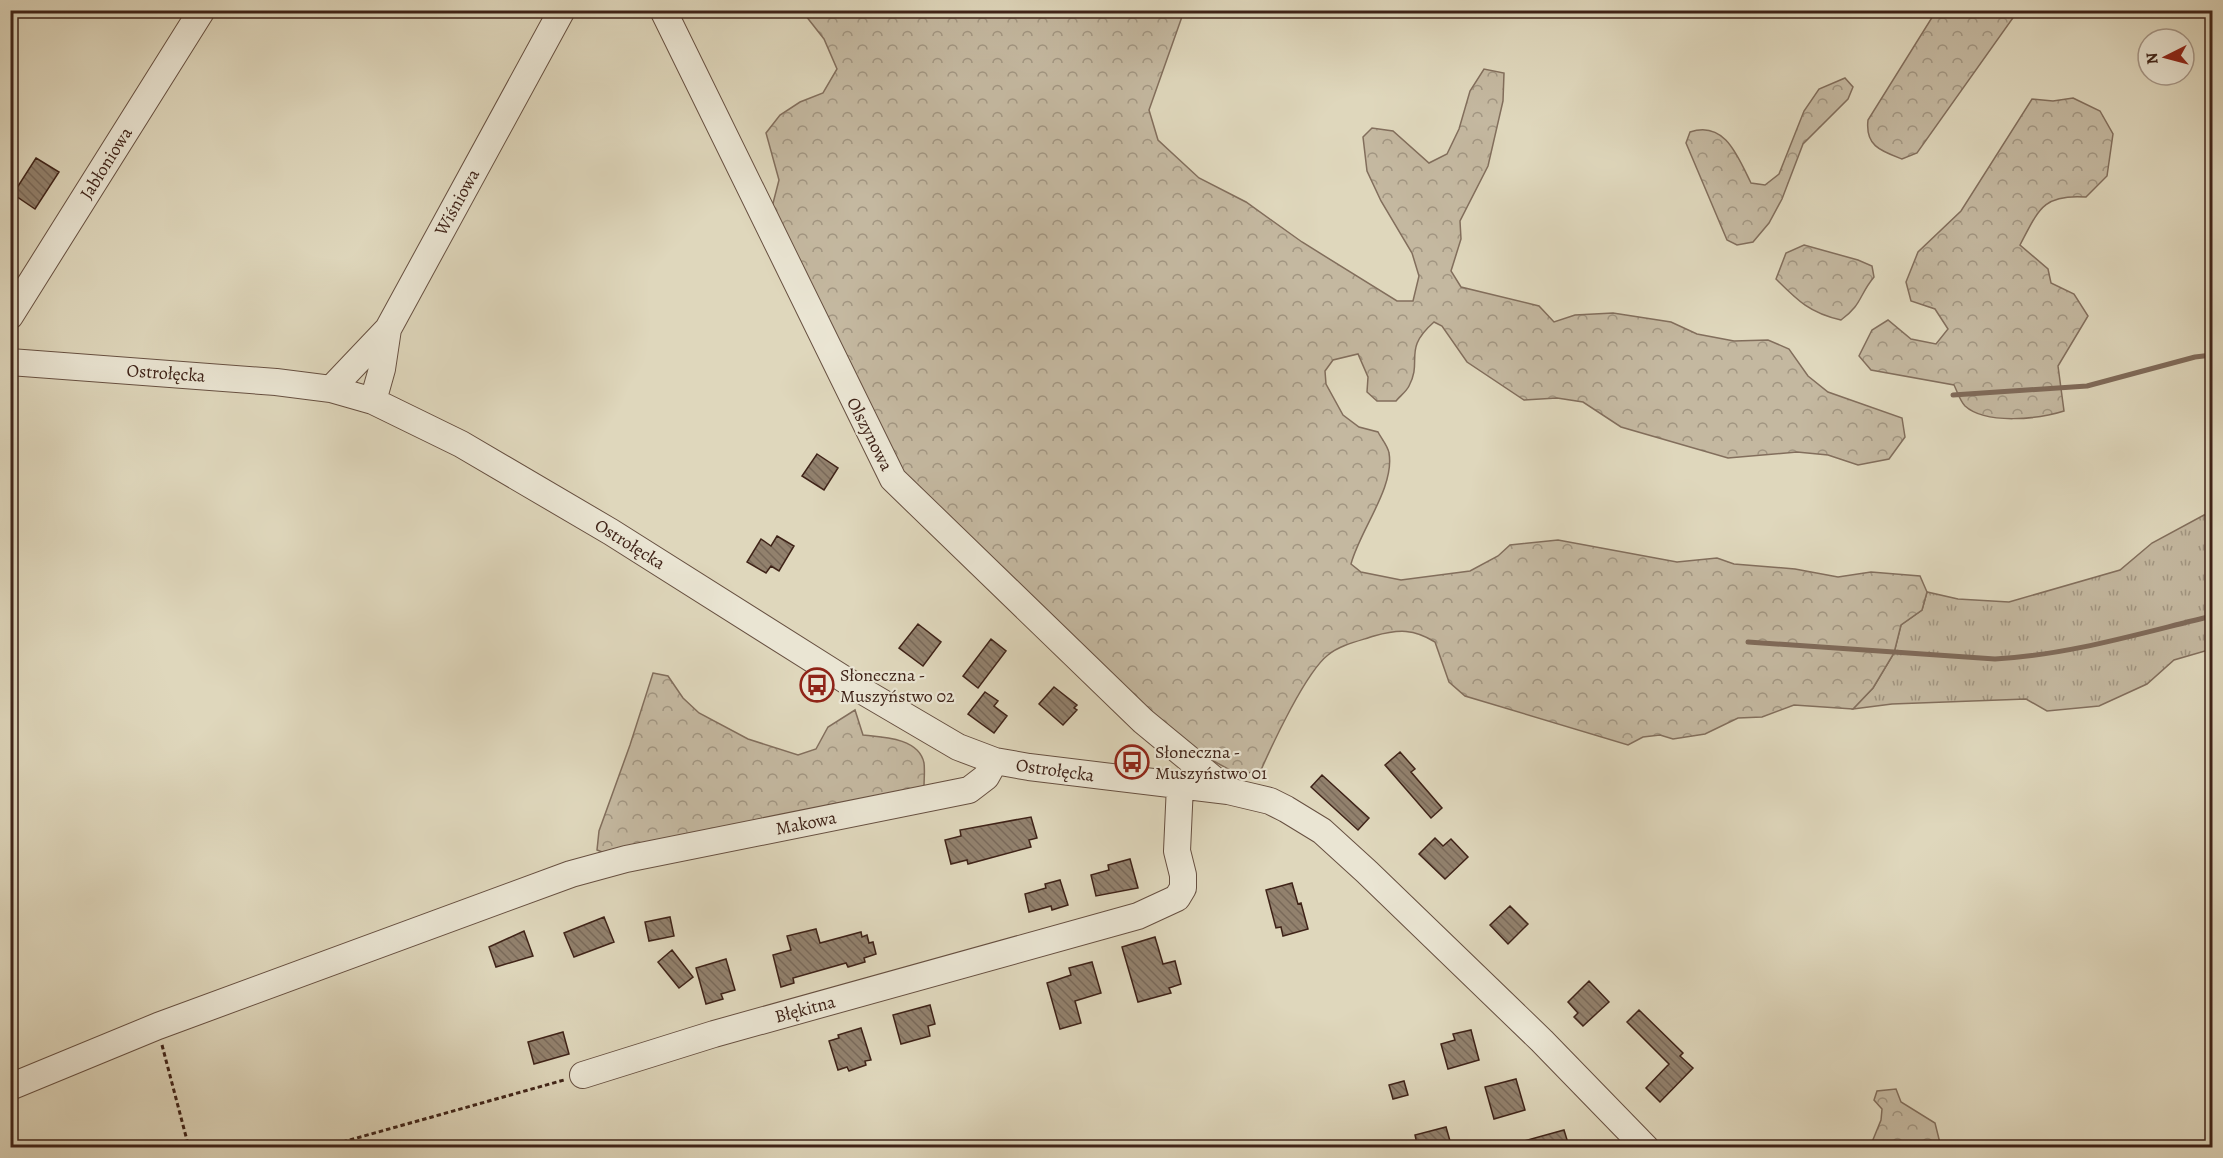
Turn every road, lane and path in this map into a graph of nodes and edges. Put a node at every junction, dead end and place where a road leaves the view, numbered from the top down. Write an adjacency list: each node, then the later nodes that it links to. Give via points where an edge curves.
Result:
1 (202, 10): 4 (street, Jabłoniowa)
2 (562, 10): 5 (street, Wiśniowa)
3 (663, 10): 11 (street, Olszynowa, via 893,479 1143,721)
4 (10, 316)
5 (388, 329): 7 (street); 8 (street, Wiśniowa)
6 (10, 363): 7 (street, Ostrołęcka, via 189,374)
7 (331, 389): 8 (street, Ostrołęcka)
8 (373, 401): 9 (street, Ostrołęcka, via 461,444 611,532 926,730)
9 (995, 761): 10 (street, Ostrołęcka); 12 (street, Makowa, via 986,777 969,790 604,865 543,883)
10 (1180, 785): 11 (street, Ostrołęcka); 13 (street, Błękitna, via 1177,851 1184,888 1177,898 1138,916 714,1034)
11 (1228, 791): 17 (street, Ostrołęcka, via 1270,801 1322,831 1542,1041)
12 (158, 1026): 14 (street, Makowa); 15 (path)
13 (583, 1075): 16 (path)
14 (10, 1087)
15 (189, 1148)
16 (321, 1148)
17 (1646, 1148)

